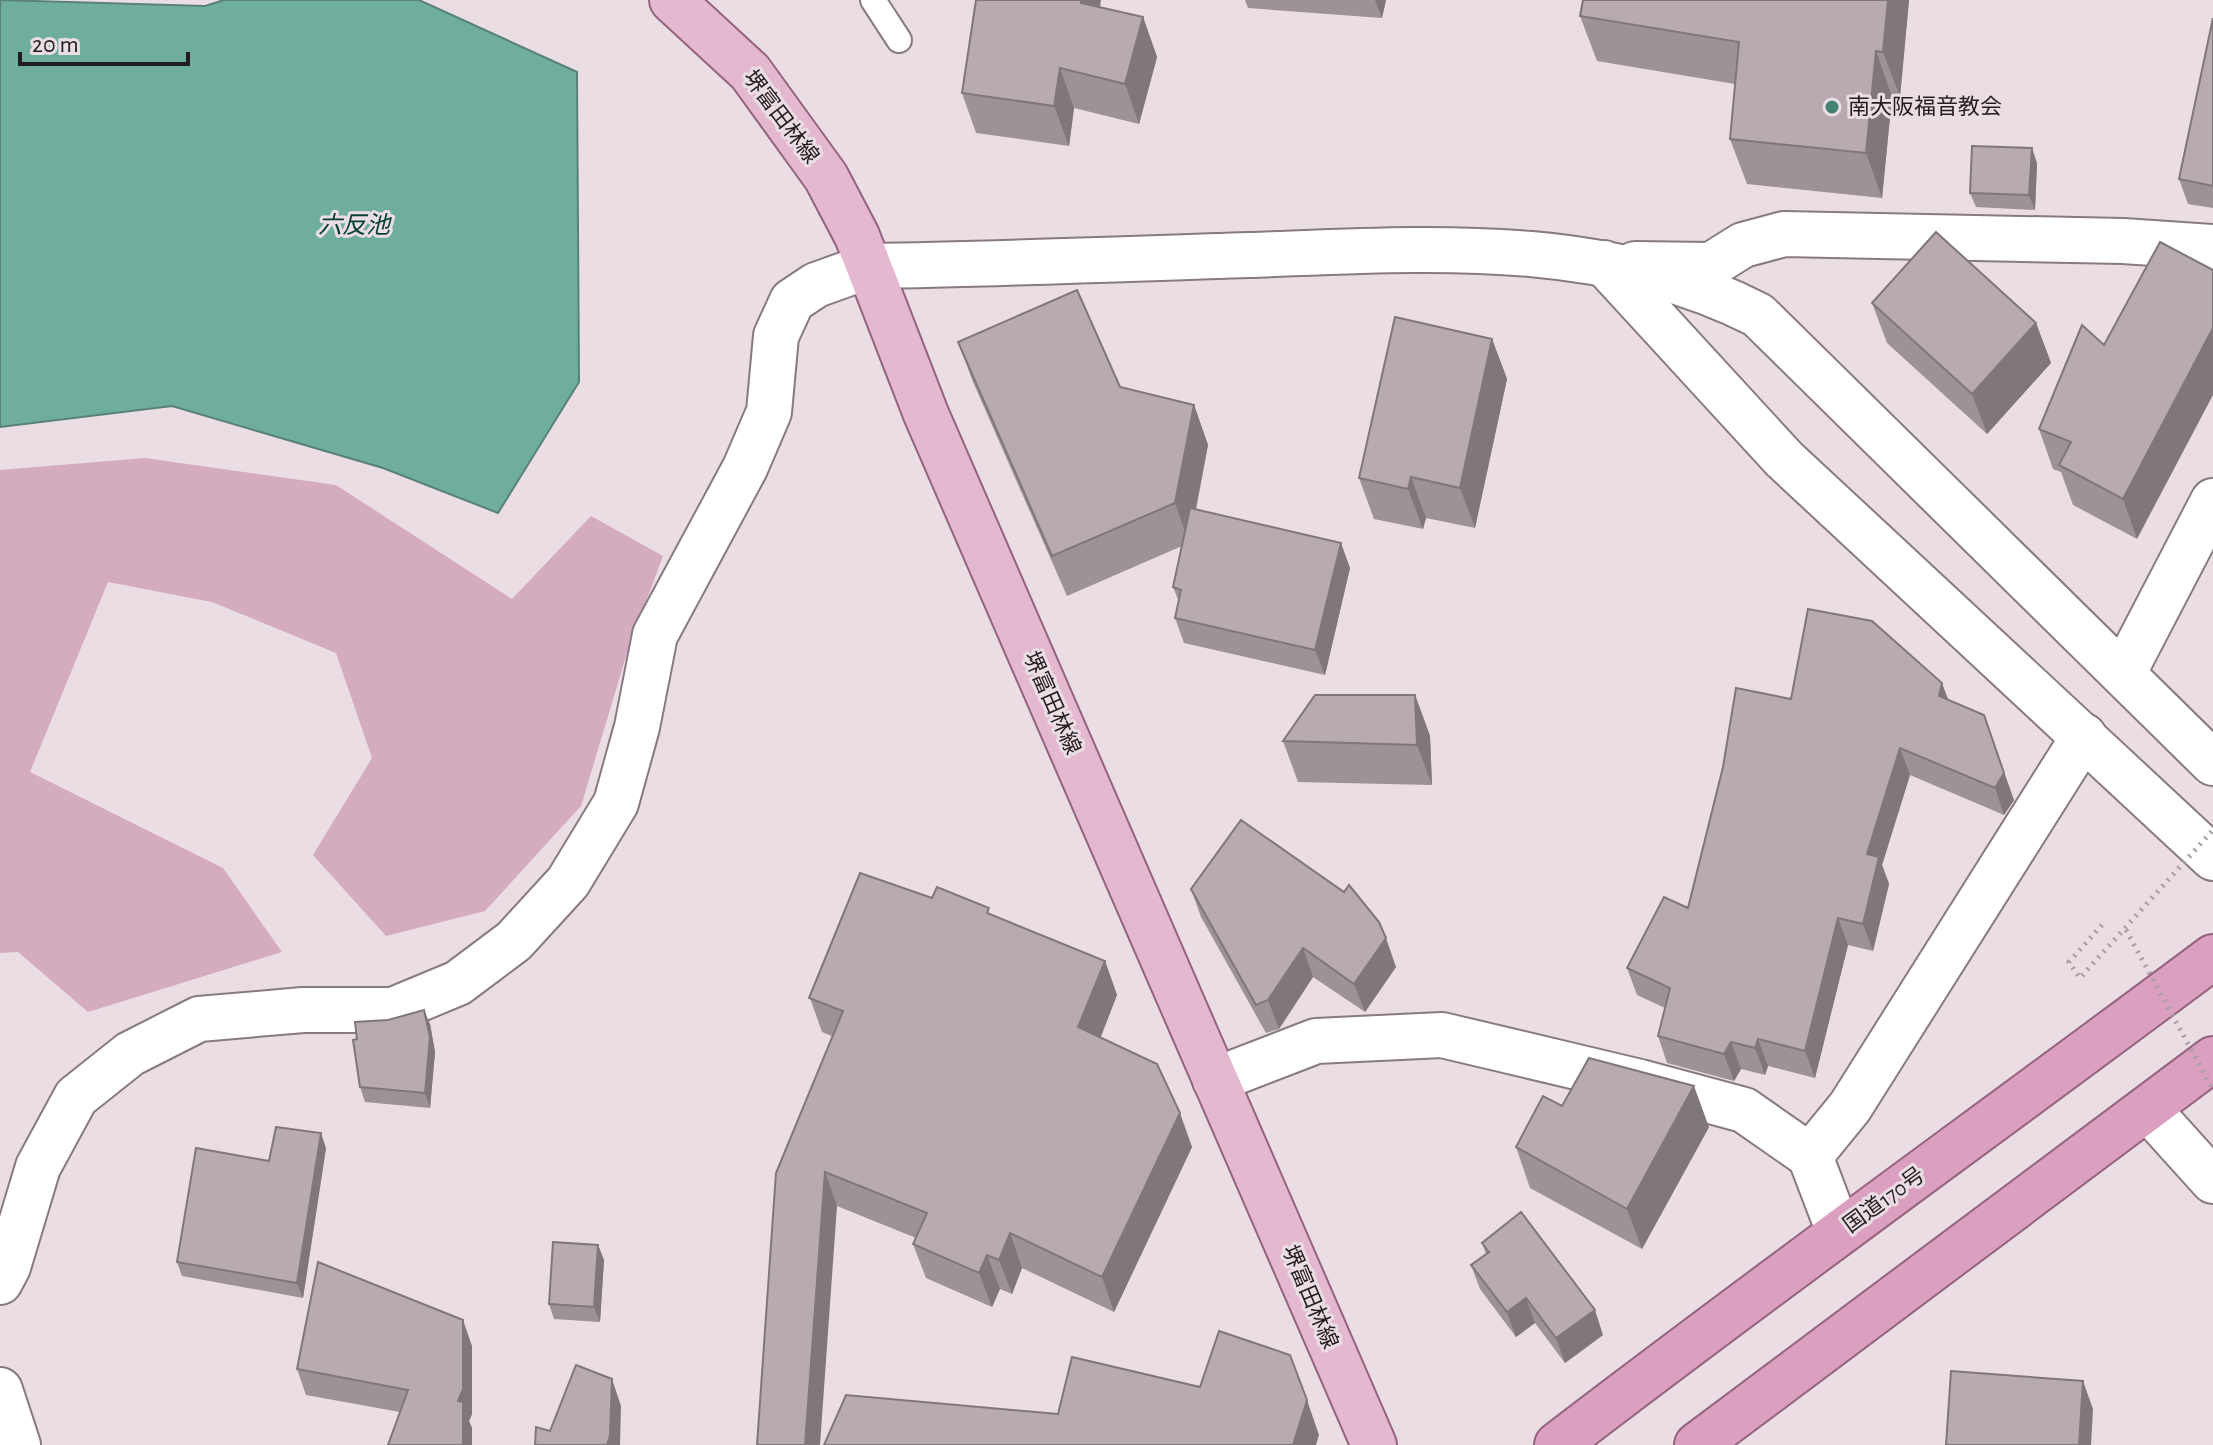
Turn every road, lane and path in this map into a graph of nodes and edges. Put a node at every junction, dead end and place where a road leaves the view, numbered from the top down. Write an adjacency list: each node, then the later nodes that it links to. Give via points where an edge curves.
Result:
1 (672, 0): 6 (main road, 堺富田林線, via 750,72 788,121 826,177)
2 (873, 0): 3 (lane)
3 (899, 40)
4 (2213, 247): 5 (street, via 1784,234 1743,245 1711,265)
5 (1604, 263): 6 (street, via 1442,248); 8 (street, via 1711,291 1758,315); 9 (street, via 1784,459)
6 (869, 266): 17 (main road, 堺富田林線, via 926,414); 23 (street, via 816,285 792,301 776,336 769,412 745,468 655,635 616,803 568,882 514,941 458,983 393,1010 303,1010 199,1019 130,1054 76,1097 38,1167)
7 (2213, 501): 8 (street)
8 (2123, 674): 10 (street)
9 (2084, 736): 12 (street); 20 (street, via 1850,1107)
10 (2213, 763)
11 (2213, 830): 14 (path, bridge)
12 (2213, 858)
13 (2102, 925): 14 (path, bridge, via 2069,962 2080,978)
14 (2126, 930): 18 (path, bridge)
15 (2213, 957): 22 (highway, 国道170号)
16 (2213, 1059): 19 (highway)
17 (1215, 1080): 20 (street, via 1316,1041 1442,1035 1744,1110); 26 (main road, 堺富田林線)
18 (2213, 1090)
19 (2148, 1109): 21 (street); 28 (highway)
20 (1810, 1156): 22 (street)
21 (2213, 1181)
22 (1839, 1232): 27 (highway, 国道170号)
23 (0, 1282)
24 (0, 1390): 25 (street)
25 (18, 1445)
26 (1374, 1445)
27 (1557, 1445)
28 (1697, 1445)

